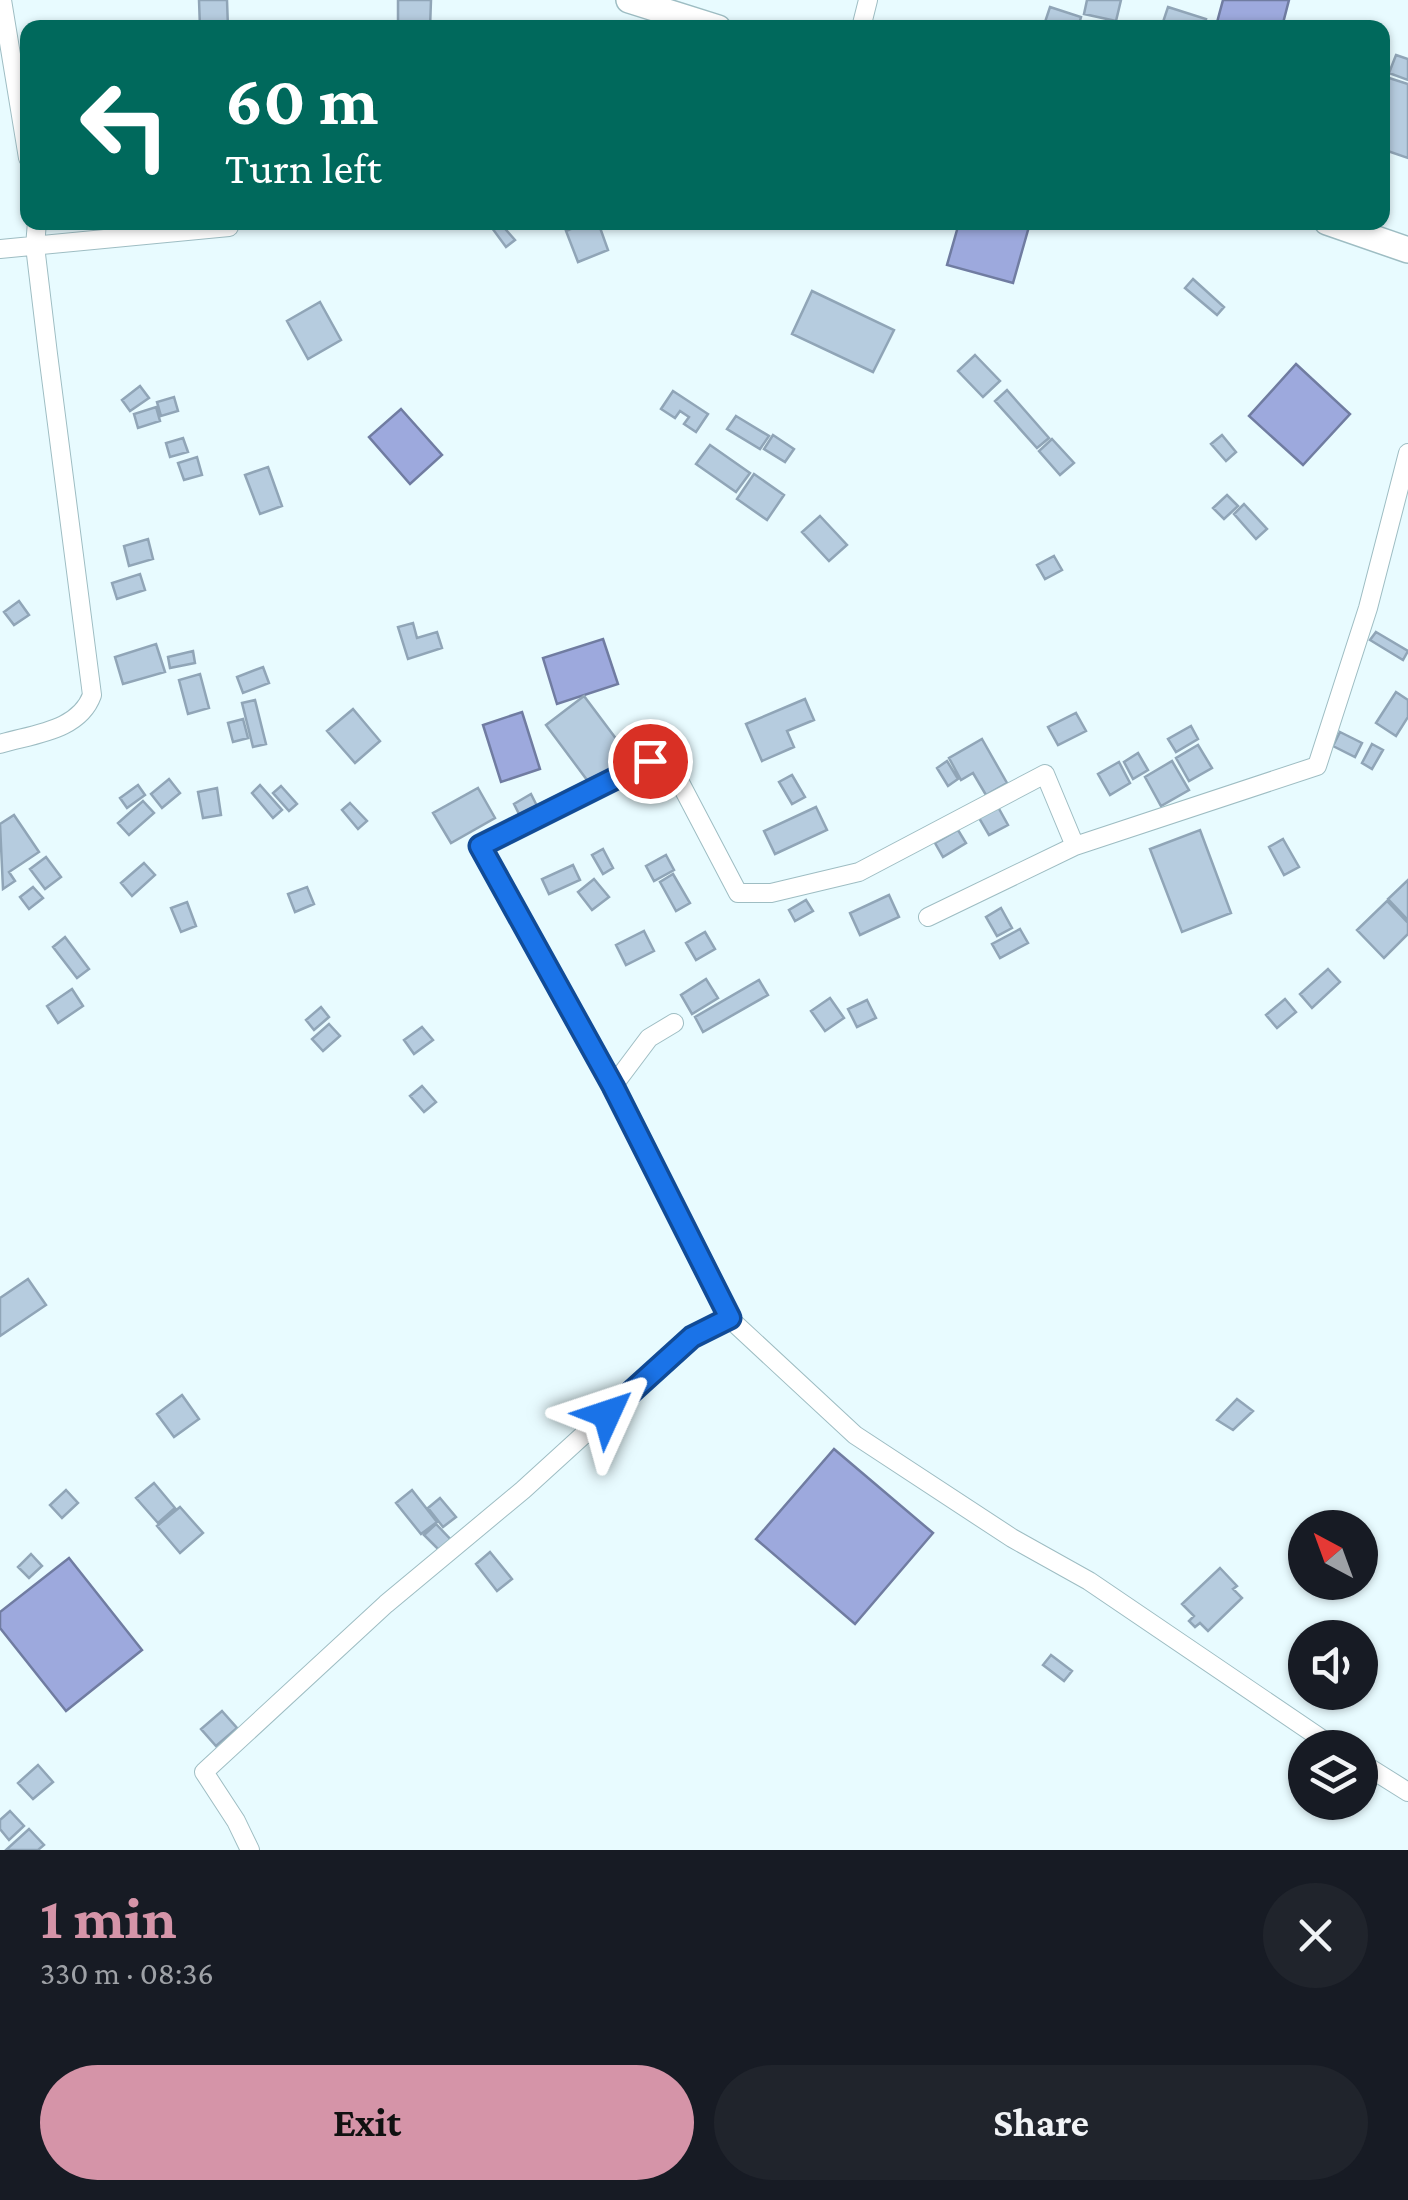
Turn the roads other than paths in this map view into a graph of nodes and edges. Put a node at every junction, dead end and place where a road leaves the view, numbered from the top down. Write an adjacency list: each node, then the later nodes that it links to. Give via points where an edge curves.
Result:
1 (2, 0): 4 (street)
2 (629, 0): 3 (main road)
3 (693, 20)
4 (20, 120)
5 (37, 230): 8 (street)
6 (208, 230): 8 (street)
7 (1350, 230): 10 (main road)
8 (36, 246): 9 (street); 12 (street, via 92,696 70,724)
9 (0, 249)
10 (1408, 250)
11 (1408, 453): 13 (street, via 1317,766)
12 (0, 744)
13 (1074, 846): 14 (street); 16 (street, via 1044,774 859,872 738,894 676,773 650,761 480,846)
14 (928, 917)
15 (674, 1022): 16 (street, via 649,1038)
16 (613, 1086): 17 (street)
17 (730, 1318): 18 (street, via 855,1435); 21 (street, via 692,1337 204,1772)
18 (1309, 1730)
19 (1378, 1773): 20 (street)
20 (1408, 1792)
21 (250, 1850)

